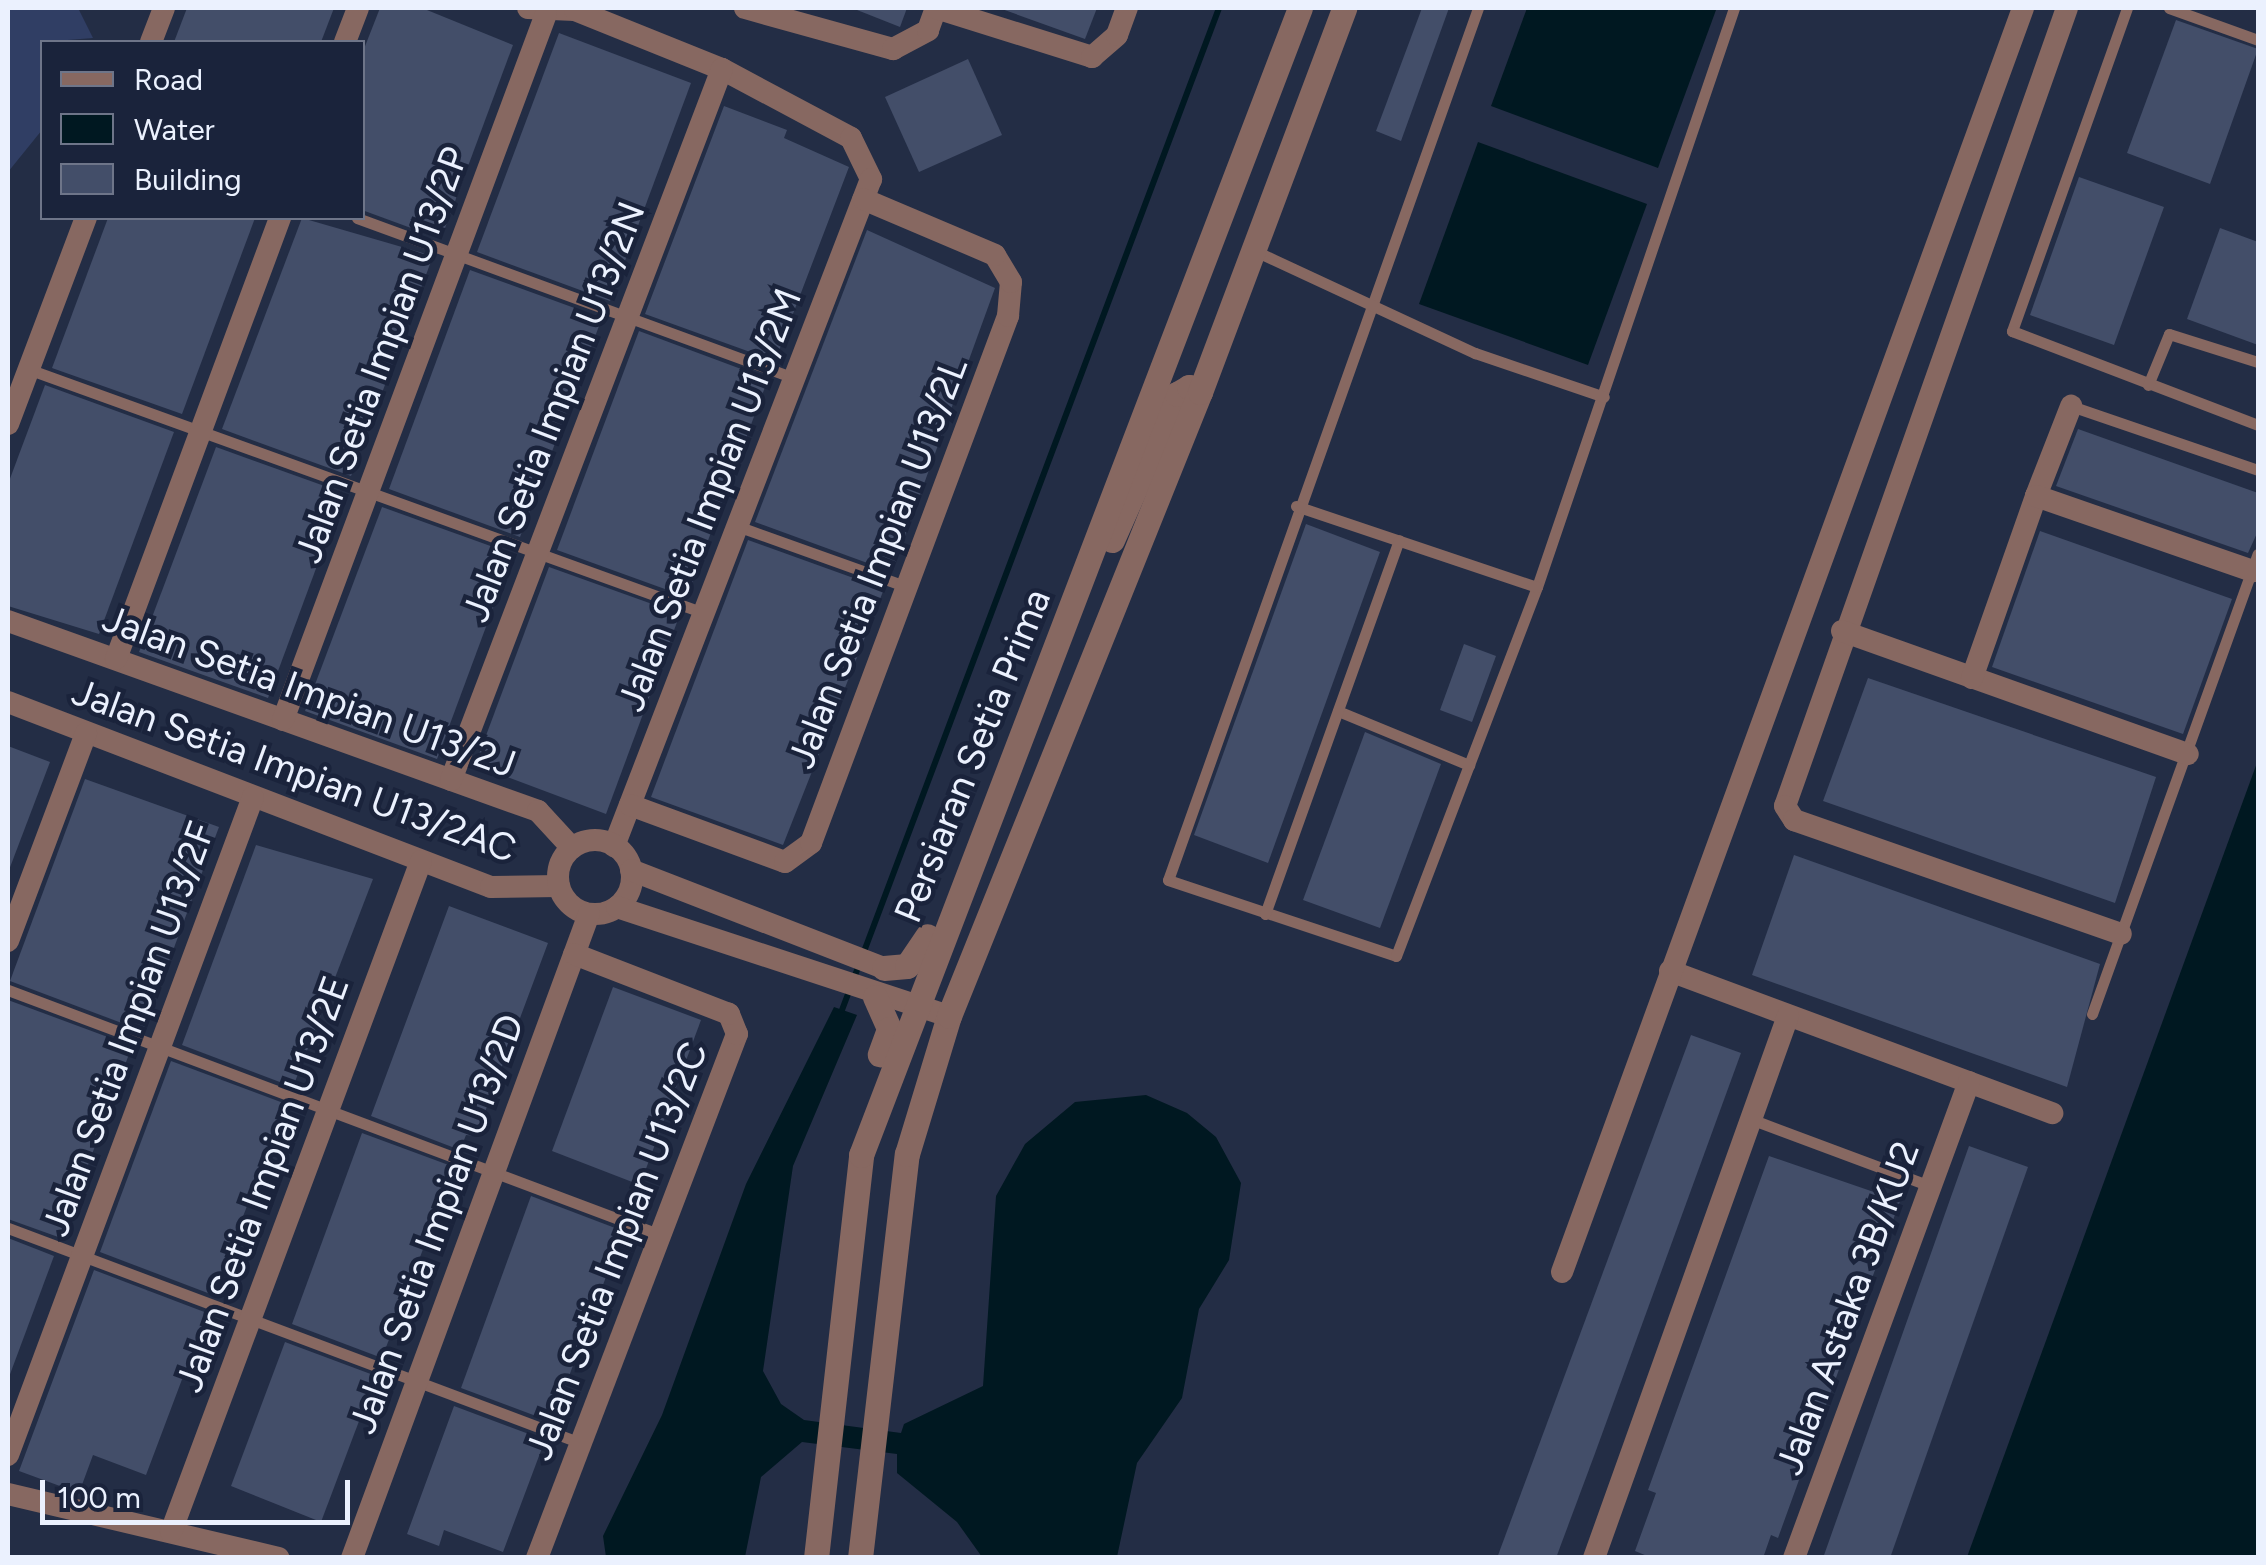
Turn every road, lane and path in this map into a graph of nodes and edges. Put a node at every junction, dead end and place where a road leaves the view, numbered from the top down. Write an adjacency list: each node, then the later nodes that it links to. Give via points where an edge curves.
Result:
1 (164, 8): 15 (street)
2 (358, 8): 16 (street)
3 (745, 8): 14 (street, via 893,48)
4 (1127, 8): 14 (street, via 1117,35 1092,57)
5 (1300, 8): 45 (street, Persiaran Setia Prima)
6 (1344, 8): 23 (street, Persiaran Setia Prima)
7 (1478, 8): 25 (lane)
8 (1734, 8): 32 (lane)
9 (2022, 8): 77 (street)
10 (2066, 8): 50 (street)
11 (2127, 8): 30 (lane, via 2010,324 2022,338)
12 (2169, 8): 17 (lane)
13 (537, 11): 18 (street, via 575,10); 24 (street, Jalan Setia Impian U13/2P)
14 (933, 15)
15 (152, 40)
16 (346, 40)
17 (2258, 40)
18 (722, 70): 19 (street, via 851,138); 26 (street, Jalan Setia Impian U13/2N)
19 (867, 189): 29 (street, Jalan Setia Impian U13/2M); 46 (street, Jalan Setia Impian U13/2L, via 995,255 1011,282 1008,316)
20 (85, 220): 28 (street)
21 (279, 220): 36 (street)
22 (363, 220): 24 (lane)
23 (1253, 250): 25 (lane); 31 (street, Persiaran Setia Prima)
24 (457, 254): 26 (lane); 38 (street, Jalan Setia Impian U13/2P)
25 (1371, 307): 32 (lane); 40 (lane)
26 (628, 317): 29 (lane); 43 (street, Jalan Setia Impian U13/2N)
27 (2258, 362): 30 (lane, via 2169,334)
28 (28, 369): 34 (street); 36 (lane)
29 (794, 378): 41 (street, Jalan Setia Impian U13/2M)
30 (2148, 385): 35 (lane)
31 (1200, 392): 45 (street, via 1189,387 1177,394 1131,512); 82 (street, Persiaran Setia Prima)
32 (1604, 398): 47 (lane)
33 (2072, 406): 37 (lane); 39 (street)
34 (8, 424)
35 (2258, 425)
36 (200, 432): 38 (lane); 51 (street)
37 (2258, 470)
38 (368, 492): 43 (lane); 55 (street, Jalan Setia Impian U13/2P)
39 (2036, 496): 44 (street); 52 (street)
40 (1296, 506): 42 (lane); 71 (lane, via 1168,880)
41 (738, 526): 46 (lane); 48 (street, Jalan Setia Impian U13/2M)
42 (1399, 540): 47 (lane); 54 (lane)
43 (537, 553): 48 (lane); 60 (street, Jalan Setia Impian U13/2N)
44 (2256, 562): 58 (lane)
45 (1087, 578): 57 (street, Persiaran Setia Prima)
46 (907, 587): 62 (street, Jalan Setia Impian U13/2L, via 800,856 785,862)
47 (1537, 587): 59 (lane)
48 (704, 614): 62 (street, Jalan Setia Impian U13/2M)
49 (8, 621): 51 (street, Jalan Setia Impian U13/2J)
50 (1842, 631): 52 (street); 72 (street, via 1785,798 1789,816)
51 (116, 660): 55 (street, Jalan Setia Impian U13/2J)
52 (1972, 678): 58 (street)
53 (8, 702): 56 (street, Jalan Setia Impian U13/2AC)
54 (1338, 710): 59 (lane); 71 (lane)
55 (283, 720): 60 (street, Jalan Setia Impian U13/2J)
56 (86, 733): 61 (street, Jalan Setia Impian U13/2AC); 74 (street)
57 (1016, 741): 76 (street, via 984,786 920,953 907,966); 80 (street, Persiaran Setia Prima)
58 (2188, 754): 72 (lane)
59 (1469, 764): 71 (lane, via 1396,956)
60 (451, 780): 64 (street, Jalan Setia Impian U13/2J, via 538,811)
61 (253, 796): 65 (street, Jalan Setia Impian U13/2AC); 84 (street, Jalan Setia Impian U13/2F)
62 (630, 804): 63 (street, Jalan Setia Impian U13/2M)
63 (614, 846): 64 (street, via 593,840); 66 (street)
64 (572, 848): 67 (street)
65 (421, 861): 67 (street, Jalan Setia Impian U13/2AC, via 491,887); 86 (street, Jalan Setia Impian U13/2E)
66 (631, 870): 68 (street); 69 (street)
67 (559, 886): 70 (street, via 570,904)
68 (616, 907): 70 (street); 73 (street)
69 (725, 907): 73 (street); 76 (street)
70 (589, 914): 75 (street, Jalan Setia Impian U13/2D)
71 (1265, 914)
72 (2122, 934): 81 (lane)
73 (713, 940): 79 (street)
74 (8, 941)
75 (574, 954): 90 (street, Jalan Setia Impian U13/2D); 93 (street, Jalan Setia Impian U13/2C, via 729,1014 737,1034)
76 (884, 968)
77 (1670, 970): 83 (street); 95 (street)
78 (8, 990): 84 (lane)
79 (874, 996): 80 (street); 89 (street, via 889,1028 857,1120)
80 (912, 1006): 82 (street); 89 (street, Persiaran Setia Prima)
81 (2092, 1014)
82 (949, 1016): 106 (street, Persiaran Setia Prima, via 907,1154)
83 (1788, 1016): 85 (street); 88 (street)
84 (160, 1046): 86 (lane); 94 (street, Jalan Setia Impian U13/2F)
85 (1968, 1082): 87 (street); 91 (street, Jalan Astaka 3B/KU2)
86 (328, 1110): 90 (lane); 96 (street, Jalan Setia Impian U13/2E)
87 (2052, 1113)
88 (1748, 1118): 91 (lane); 107 (street)
89 (860, 1155): 105 (street, Persiaran Setia Prima)
90 (494, 1172): 93 (lane); 97 (street, Jalan Setia Impian U13/2D)
91 (1930, 1186): 108 (street, Jalan Astaka 3B/KU2)
92 (8, 1228): 94 (lane)
93 (660, 1235): 98 (street, Jalan Setia Impian U13/2C)
94 (82, 1254): 96 (lane); 99 (street, Jalan Setia Impian U13/2F)
95 (1562, 1272)
96 (251, 1316): 97 (lane); 101 (street, Jalan Setia Impian U13/2E)
97 (417, 1382): 98 (lane); 103 (street, Jalan Setia Impian U13/2D)
98 (581, 1443): 104 (street, Jalan Setia Impian U13/2C)
99 (8, 1455)
100 (8, 1494): 101 (street)
101 (171, 1532): 102 (street)
102 (280, 1558)
103 (352, 1558)
104 (538, 1558)
105 (816, 1558)
106 (860, 1558)
107 (1594, 1558)
108 (1794, 1558)

